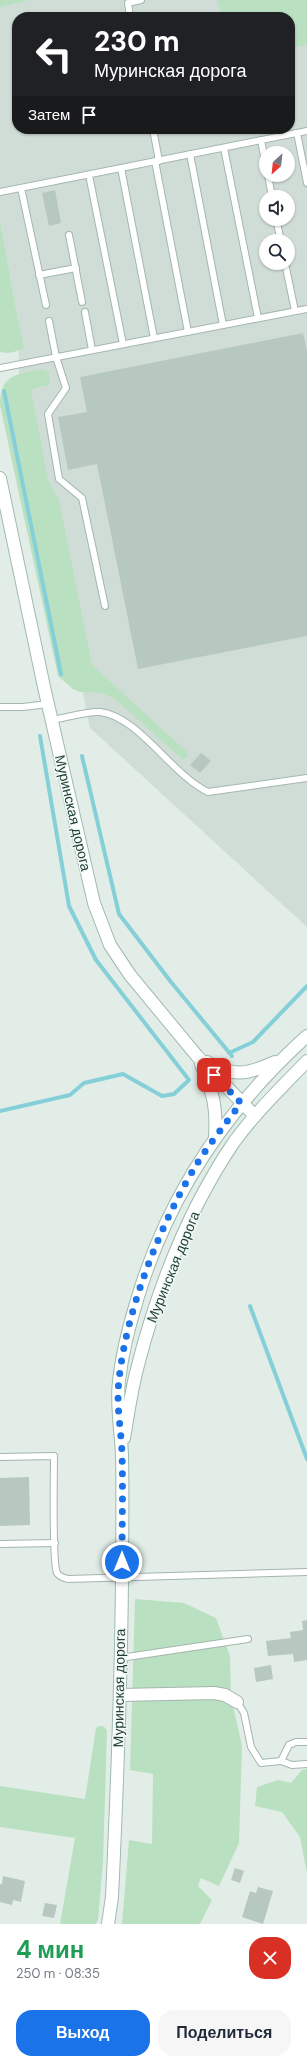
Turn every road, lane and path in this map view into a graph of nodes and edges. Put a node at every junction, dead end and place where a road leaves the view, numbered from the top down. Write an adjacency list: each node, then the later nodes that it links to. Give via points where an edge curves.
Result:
1 (142, 0): 2 (lane, via 128,3)
2 (129, 12)
3 (307, 131): 4 (lane)
4 (297, 133): 14 (lane)
5 (154, 134): 11 (lane)
6 (292, 134): 7 (lane)
7 (261, 140): 8 (lane); 9 (lane)
8 (262, 146)
9 (224, 148): 10 (lane); 26 (lane)
10 (190, 154): 11 (lane); 28 (lane)
11 (157, 161): 12 (lane); 29 (lane)
12 (121, 168): 13 (lane); 30 (lane)
13 (89, 174): 15 (lane); 31 (lane)
14 (307, 183)
15 (21, 188): 16 (lane); 20 (lane)
16 (0, 192)
17 (69, 235): 18 (lane)
18 (76, 268): 20 (lane); 21 (lane)
19 (286, 270): 24 (lane)
20 (39, 276): 22 (lane)
21 (82, 302)
22 (46, 305)
23 (307, 309): 24 (lane)
24 (295, 311): 26 (lane)
25 (85, 312): 32 (lane)
26 (258, 318): 28 (lane)
27 (48, 320): 33 (lane)
28 (223, 325): 29 (lane)
29 (188, 332): 30 (lane)
30 (154, 338): 31 (lane)
31 (123, 344): 32 (lane)
32 (92, 350): 33 (lane)
33 (56, 357): 34 (lane); 36 (lane, via 66,388 48,414 59,479 82,498)
34 (0, 368)
35 (0, 478): 37 (street, Муринская дорога)
36 (104, 606)
37 (48, 704): 38 (lane); 39 (street, Муринская дорога)
38 (0, 707)
39 (52, 720): 40 (lane, via 99,712 116,716 131,726 188,779 208,792); 42 (street, Муринская дорога, via 94,903 110,945 130,975)
40 (307, 778)
41 (307, 1036): 43 (street)
42 (197, 1056): 43 (street, via 234,1074 252,1072); 45 (street, Муринская дорога); 47 (street, via 213,1092 216,1114)
43 (282, 1059): 45 (street)
44 (307, 1061): 46 (street)
45 (241, 1103): 46 (street, Муринская дорога); 47 (street, Муринская дорога)
46 (255, 1116): 48 (street, Муринская дорога, via 216,1171 178,1246 136,1370)
47 (215, 1138): 48 (street, Муринская дорога, via 179,1198 159,1239 143,1282 126,1343 119,1380 117,1407)
48 (122, 1452): 53 (street, Муринская дорога)
49 (0, 1457): 50 (lane, via 54,1456)
50 (55, 1543): 51 (lane); 53 (lane, via 57,1572 62,1577)
51 (0, 1544)
52 (307, 1572): 53 (lane)
53 (122, 1578): 55 (street, Муринская дорога)
54 (248, 1639): 55 (lane)
55 (120, 1658): 56 (street, Муринская дорога)
56 (120, 1695): 57 (street, via 214,1693 225,1695); 61 (street, Муринская дорога, via 112,1897)
57 (237, 1702): 59 (lane, via 244,1713 251,1747 261,1763)
58 (307, 1742): 59 (lane, via 289,1745)
59 (281, 1761): 60 (lane, via 292,1765)
60 (307, 1764)
61 (108, 1924)

